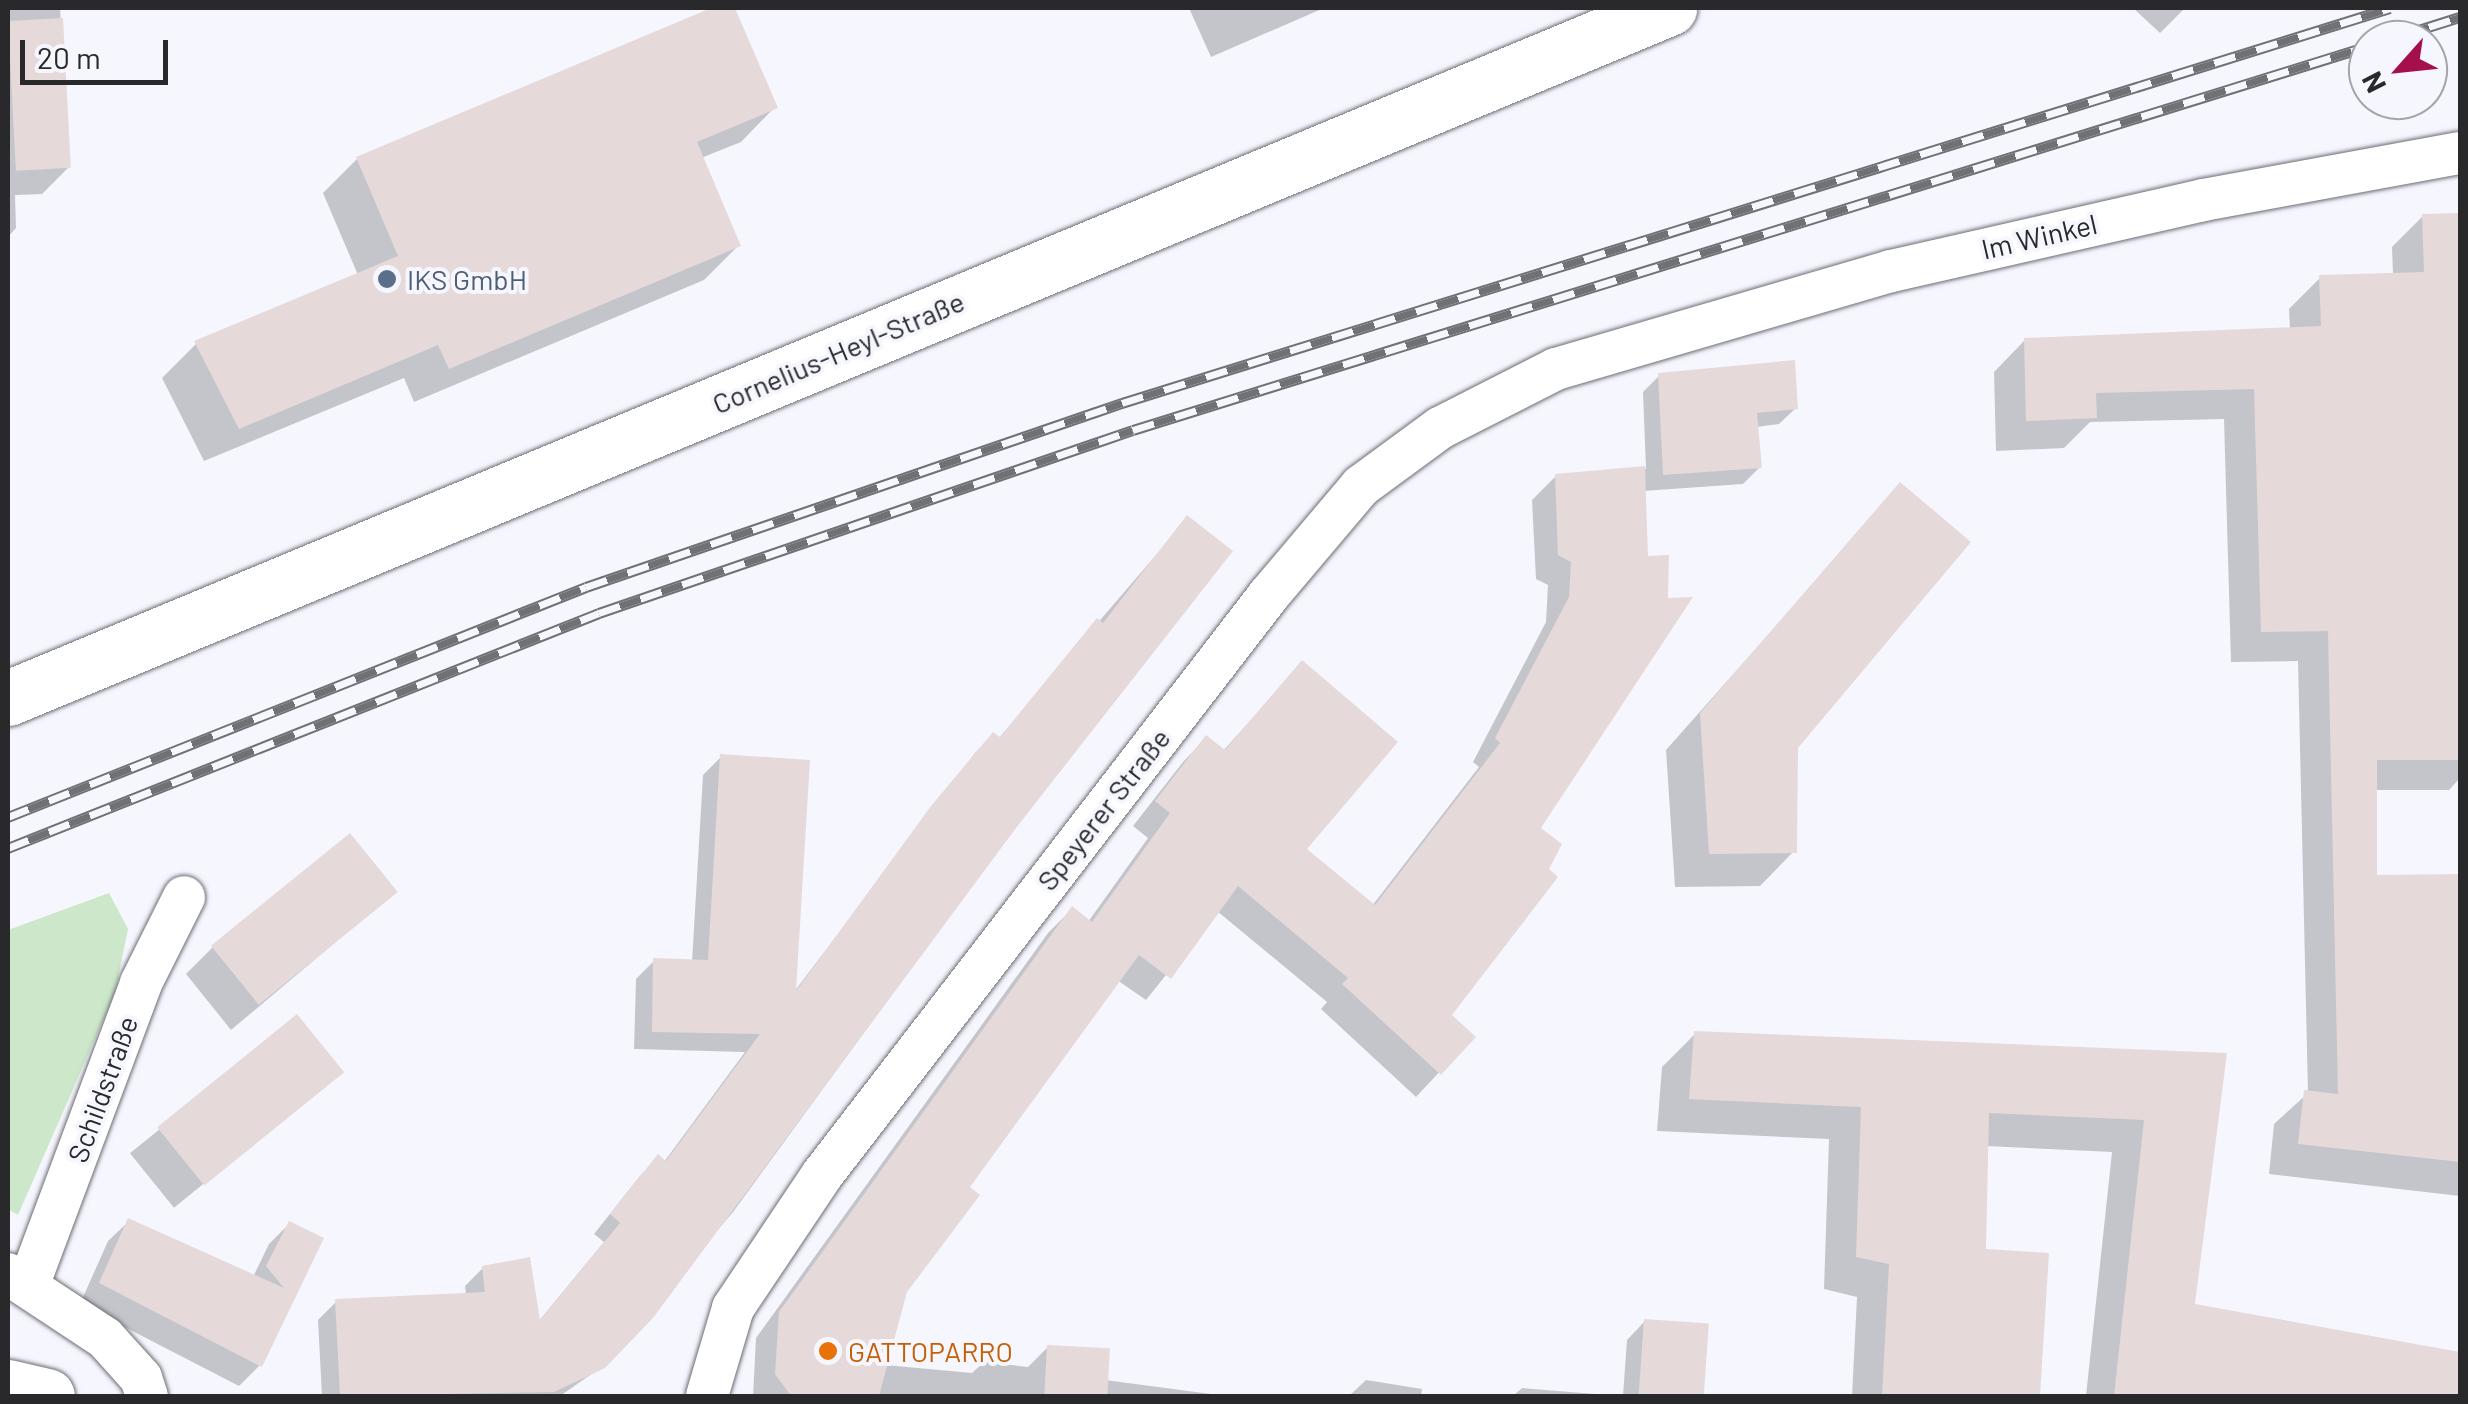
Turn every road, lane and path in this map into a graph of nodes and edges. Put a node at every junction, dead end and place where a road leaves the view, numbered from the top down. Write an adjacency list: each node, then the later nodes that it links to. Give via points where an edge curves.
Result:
1 (1669, 8): 4 (main road, Cornelius-Heyl-Straße)
2 (2460, 153): 3 (street, Im Winkel, via 2028,238)
3 (1624, 346): 10 (street, Speyerer Straße, via 1490,399 1361,486 1212,668 822,1174 733,1308)
4 (8, 698)
5 (184, 896): 6 (street, Schildstraße)
6 (18, 1280): 9 (street, via 104,1338 141,1378)
7 (8, 1387): 8 (main road)
8 (48, 1396)
9 (147, 1396)
10 (706, 1396)

